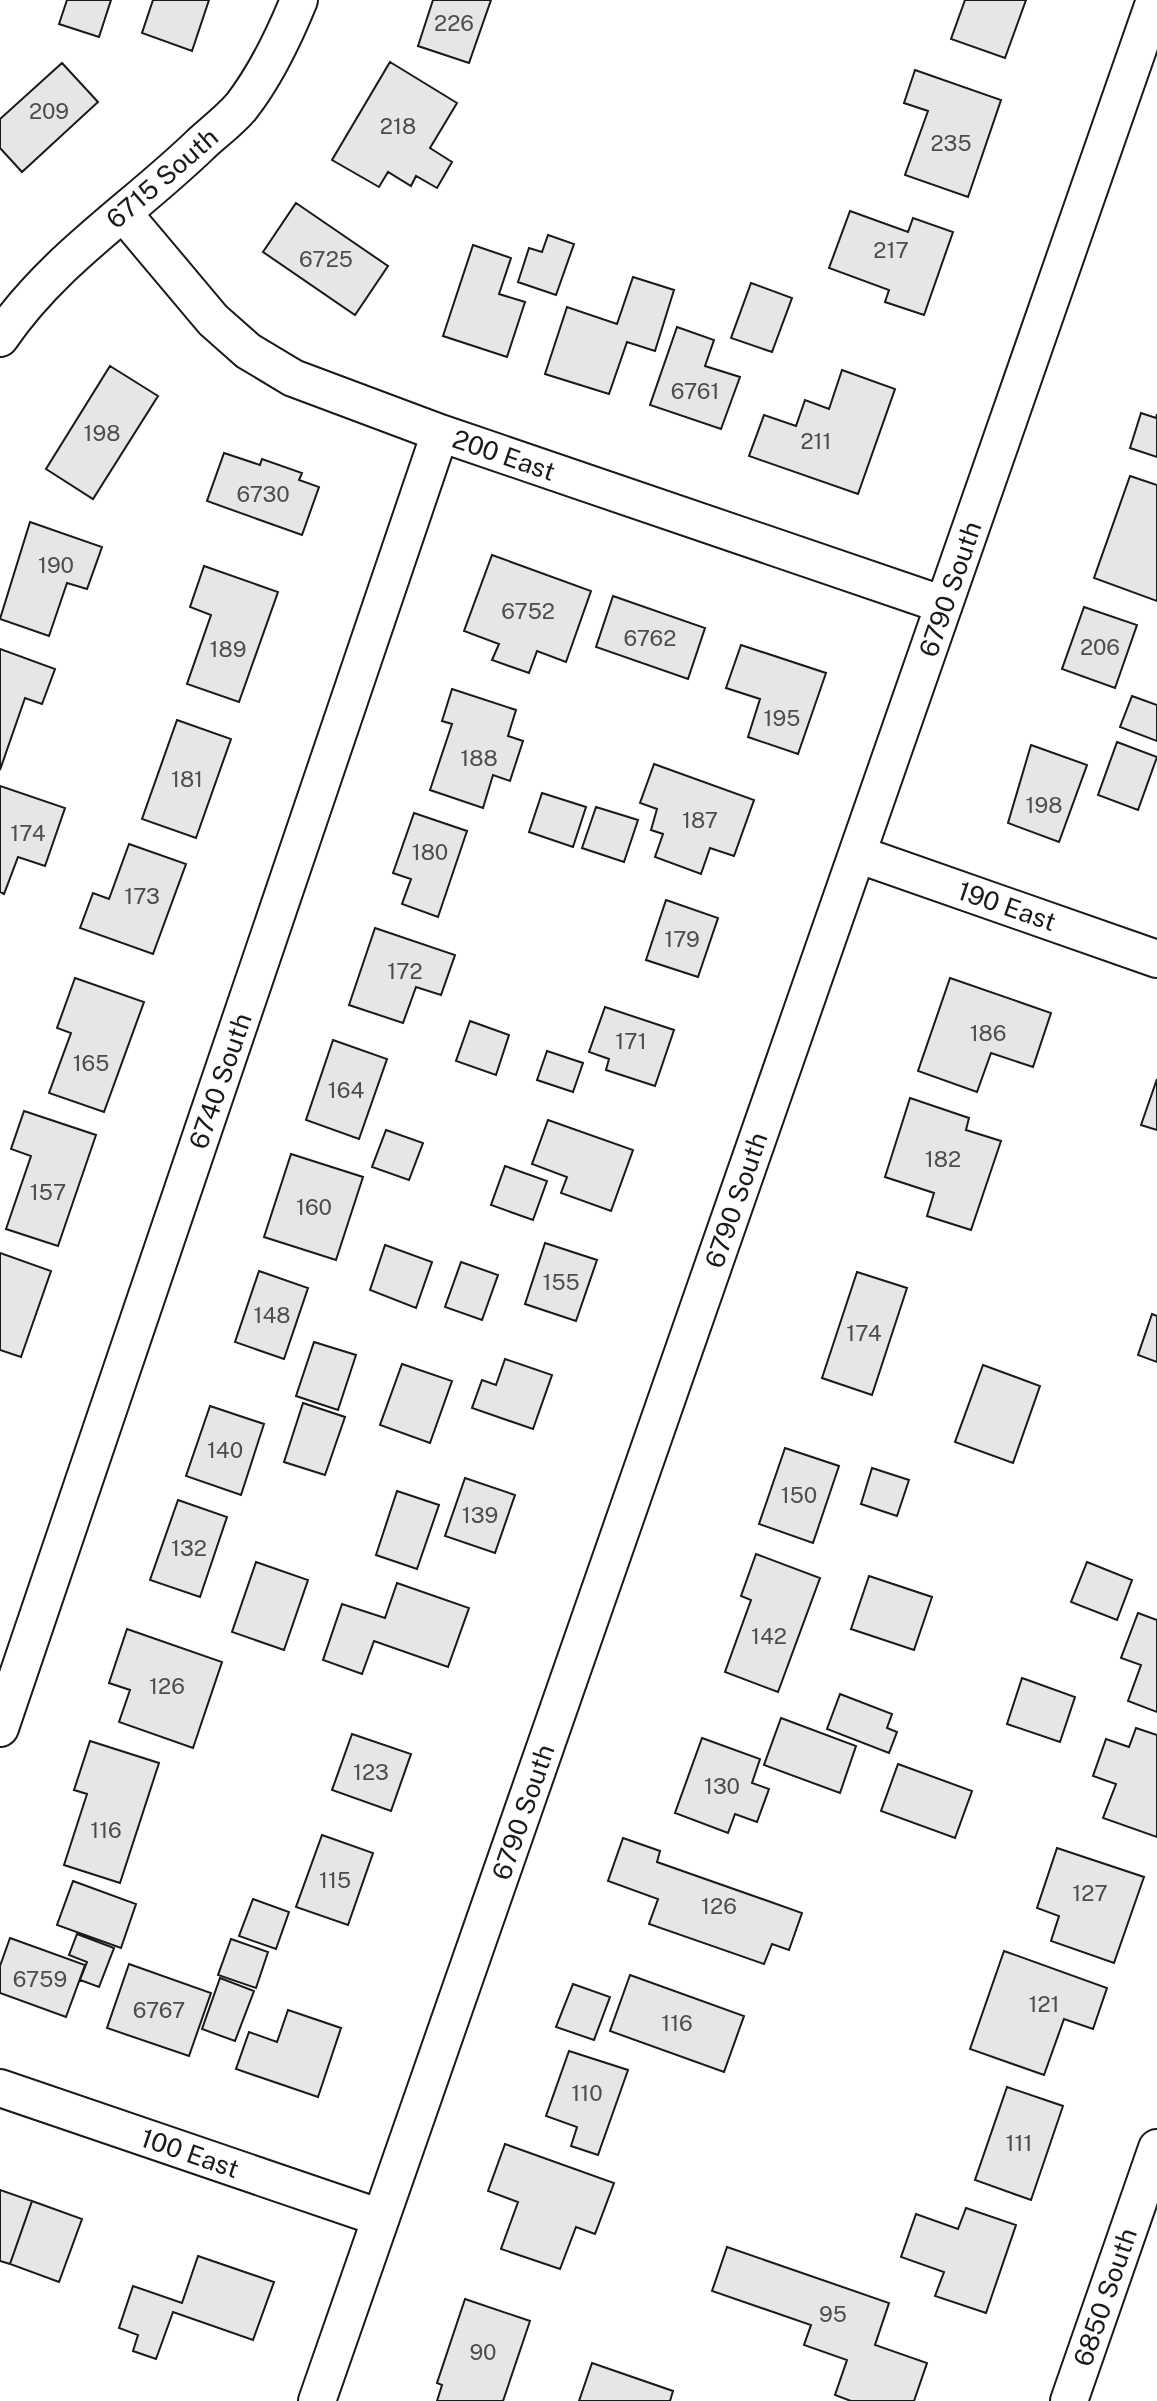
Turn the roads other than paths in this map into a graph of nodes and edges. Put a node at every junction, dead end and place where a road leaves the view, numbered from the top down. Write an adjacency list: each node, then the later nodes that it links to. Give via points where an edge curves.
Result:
1 (299, 0): 3 (street, 6715 South, via 283,41 241,107)
2 (1155, 0): 6 (street, 6790 South)
3 (123, 213): 4 (street, 6715 South, via 70,257); 5 (street, 200 East, via 213,320 248,351 293,378)
4 (0, 338)
5 (440, 433): 6 (street, 200 East); 9 (street, 6740 South)
6 (944, 605): 7 (street, 6790 South)
7 (857, 854): 8 (street, 190 East); 12 (street, 6790 South)
8 (1157, 959)
9 (0, 1728)
10 (0, 2088): 12 (street, 100 East)
11 (1157, 2148): 14 (street, 6850 South)
12 (381, 2218): 13 (street, 6790 South)
13 (317, 2401)
14 (1069, 2401)

